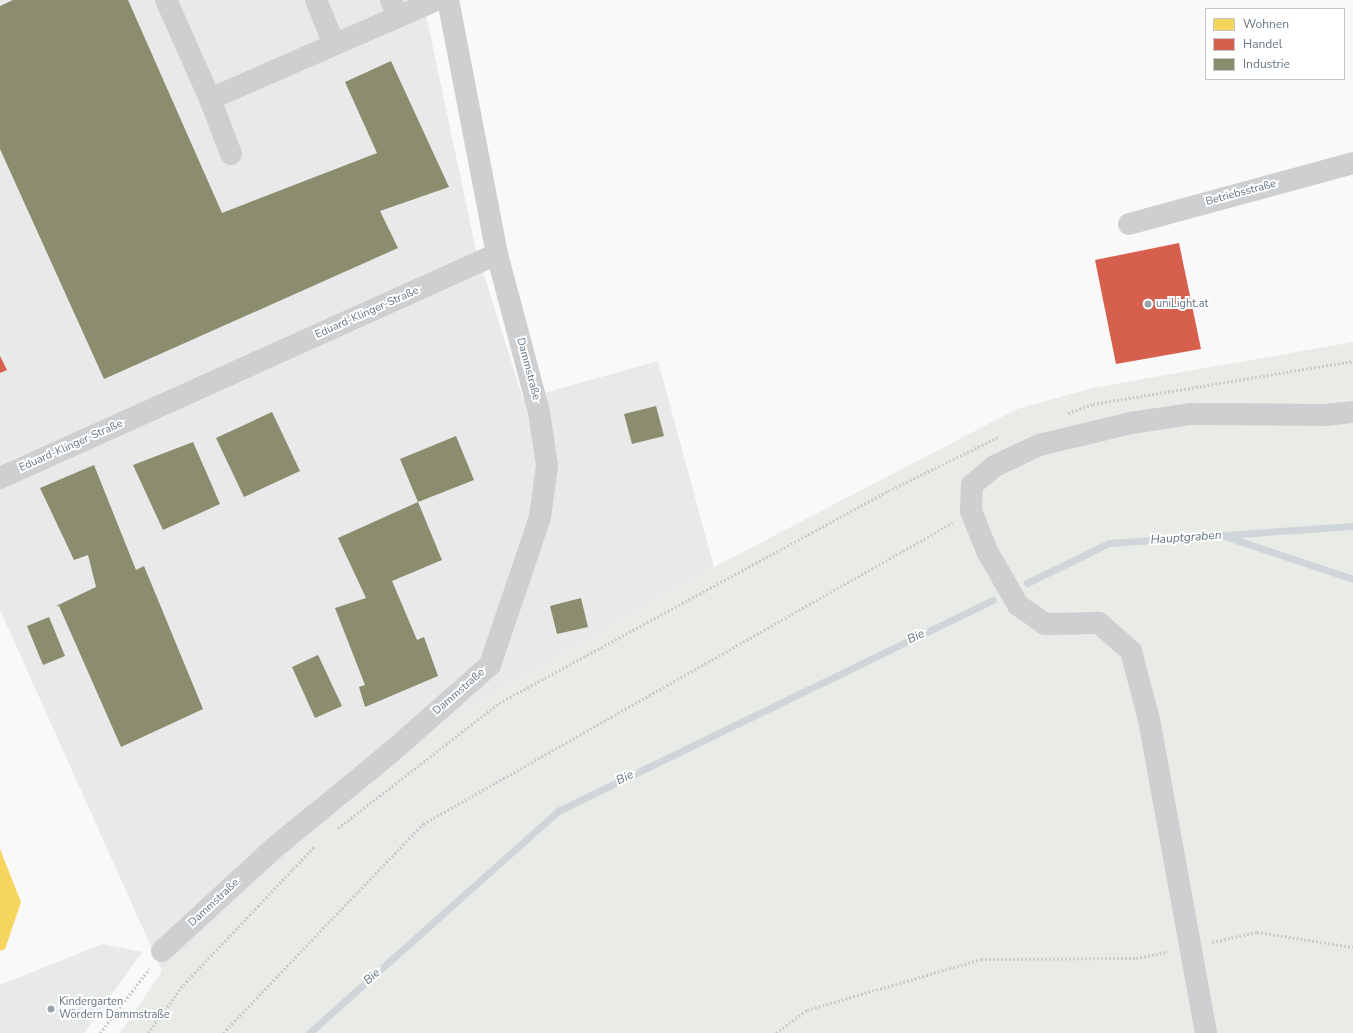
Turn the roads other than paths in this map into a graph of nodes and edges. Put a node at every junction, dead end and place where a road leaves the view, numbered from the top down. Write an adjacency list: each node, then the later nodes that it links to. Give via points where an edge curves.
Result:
1 (166, 0): 7 (street)
2 (316, 0): 6 (street)
3 (437, 0): 5 (street)
4 (448, 0): 11 (street)
5 (395, 8): 6 (street)
6 (334, 44): 7 (street)
7 (210, 99): 8 (street)
8 (231, 154)
9 (1353, 162): 10 (street, Betriebsstraße)
10 (1128, 224)
11 (497, 254): 13 (street, Eduard-Klinger-Straße); 14 (street, Dammstraße, via 539,412 547,465 540,517 490,665 389,754 274,848)
12 (1353, 412): 15 (street, via 1325,415 1191,414 1131,423 1039,445 995,466 972,485 971,512 987,551 1018,605 1044,624 1099,623 1131,651 1149,720)
13 (0, 478)
14 (162, 951)
15 (1206, 1033)

